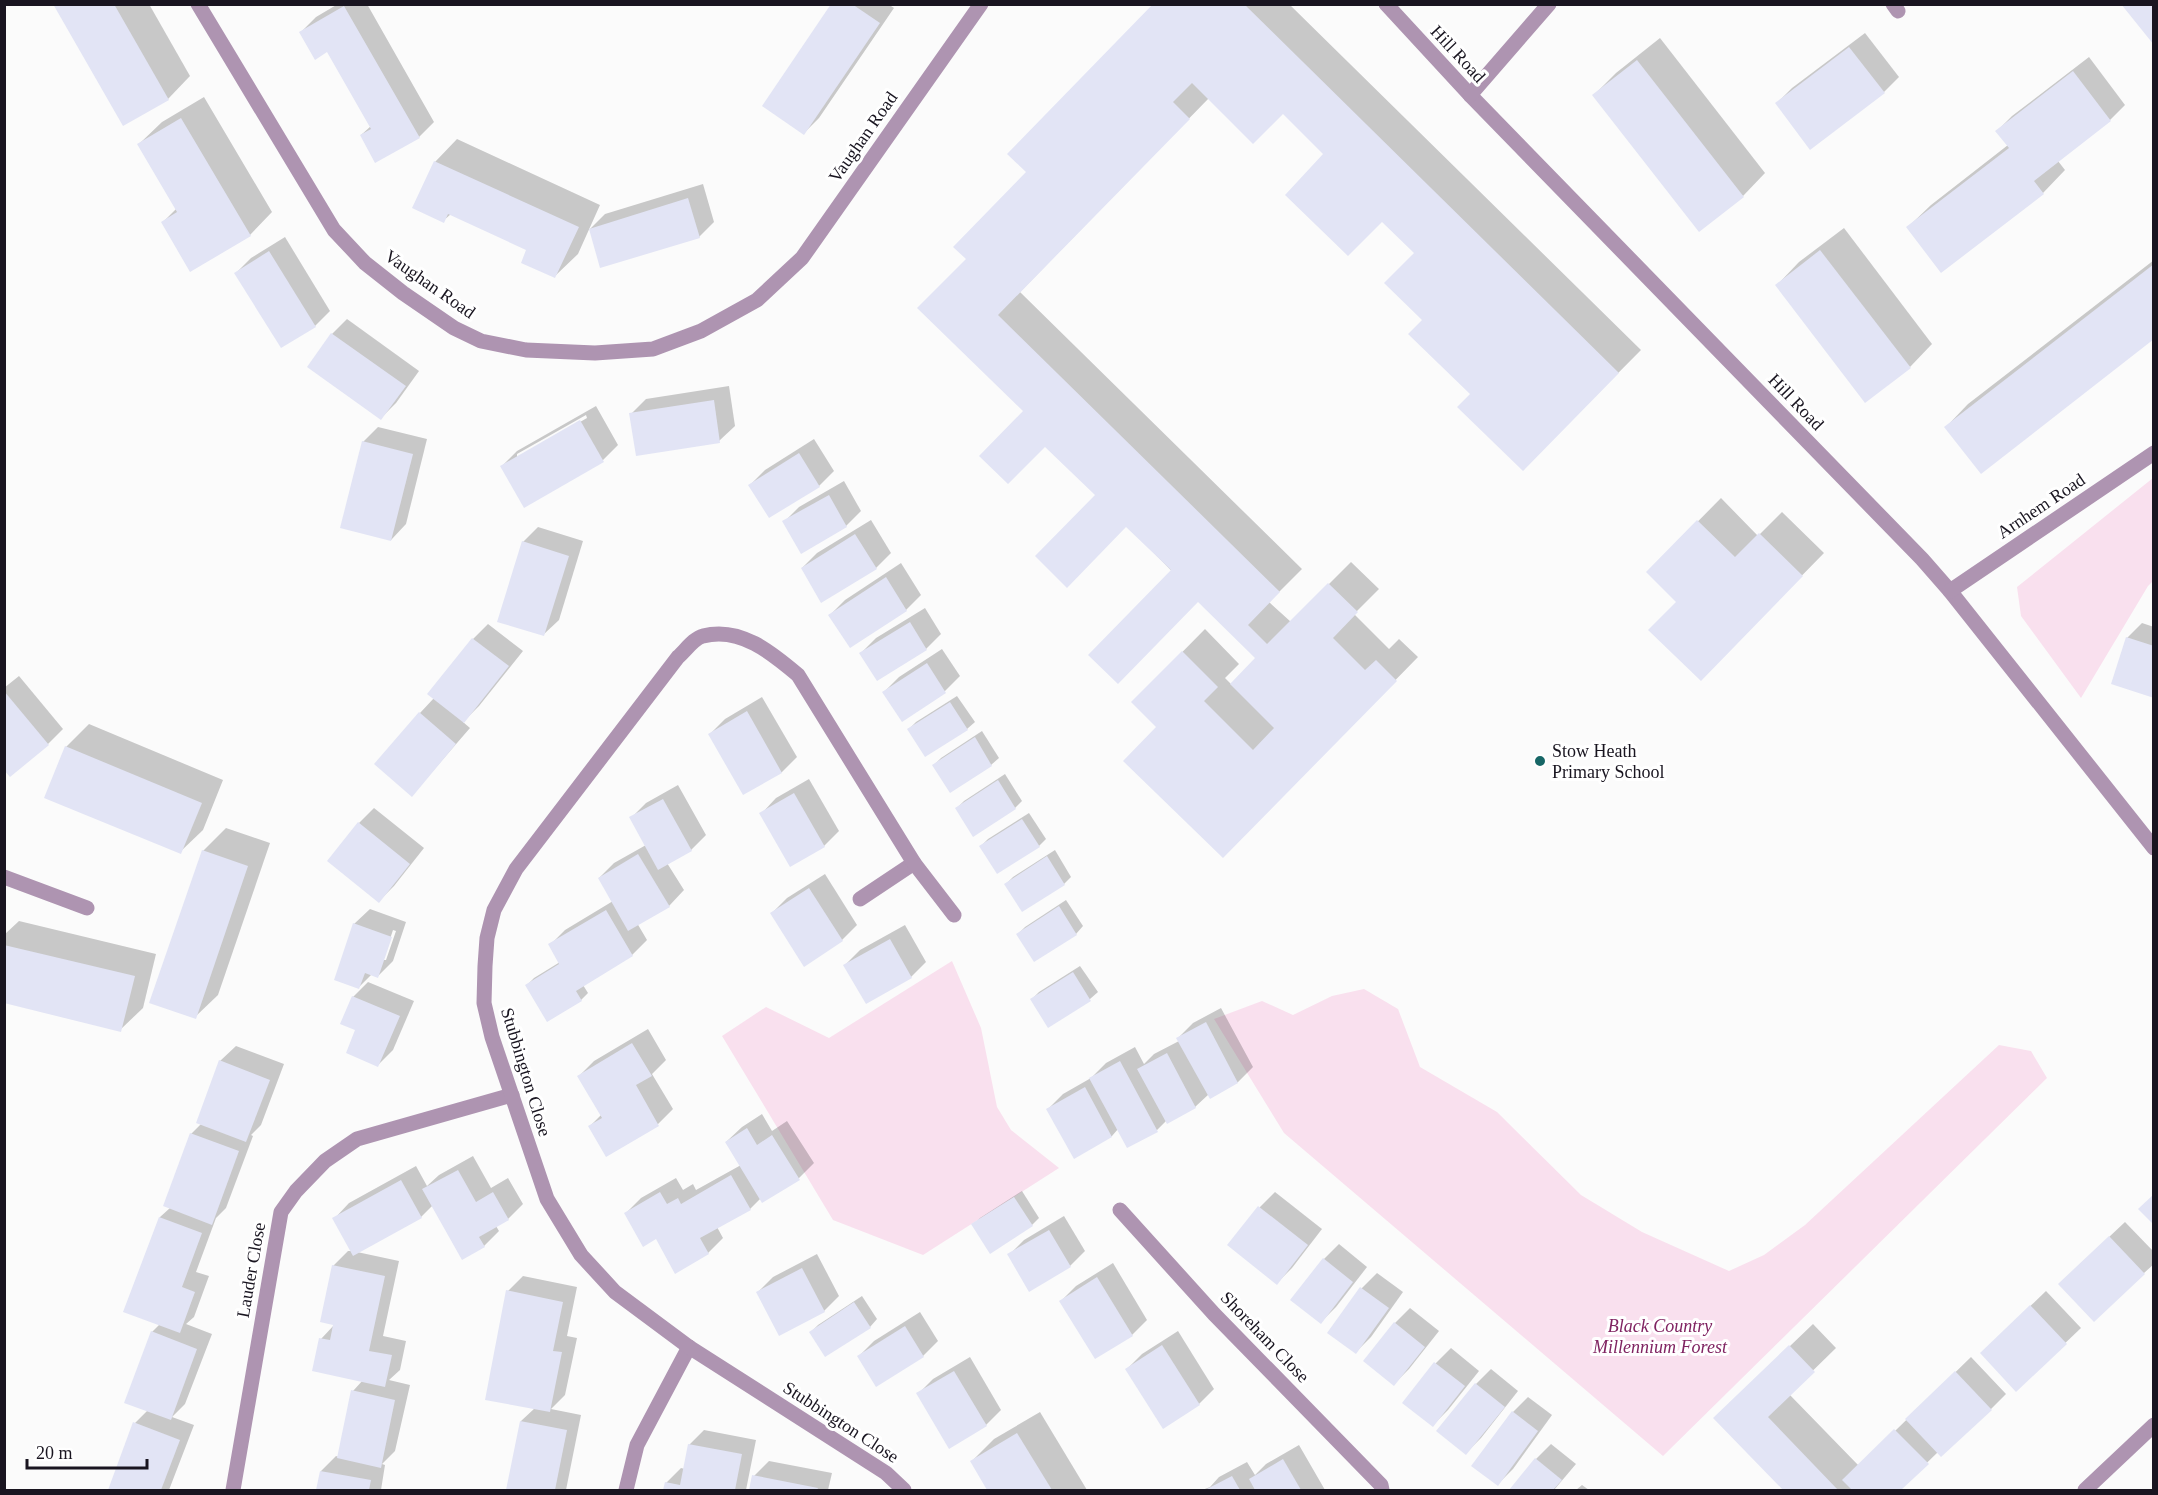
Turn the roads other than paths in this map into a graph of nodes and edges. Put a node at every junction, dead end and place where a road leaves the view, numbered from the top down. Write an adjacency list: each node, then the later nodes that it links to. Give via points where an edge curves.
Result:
1 (198, 4): 2 (street, Vaughan Road, via 334,230 365,263 454,328 481,340 526,350 595,353 653,349 701,331 757,300 802,258)
2 (981, 4)
3 (1386, 4): 5 (street, Hill Road)
4 (1549, 4): 5 (street)
5 (1470, 95): 7 (street, Hill Road)
6 (2154, 453): 7 (street, Arnhem Road)
7 (1950, 591): 8 (street, Hill Road)
8 (2154, 848)
9 (914, 863): 11 (street); 13 (street, Stubbington Close); 14 (street, Stubbington Close, via 798,675 771,652 737,636 701,636 678,657 516,869 494,910 487,938 484,1003)
10 (4, 877): 12 (street)
11 (860, 899)
12 (87, 908)
13 (954, 915)
14 (512, 1095): 16 (street, Stubbington Close, via 547,1199 581,1255 615,1292); 18 (street, Lauder Close, via 357,1139 325,1161 281,1212)
15 (1120, 1210): 21 (street, Shoreham Close, via 1222,1322 1381,1485)
16 (689, 1347): 19 (street, via 638,1445); 20 (street, Stubbington Close, via 886,1473)
17 (2154, 1425): 22 (street)
18 (233, 1491)
19 (626, 1491)
20 (904, 1491)
21 (1382, 1491)
22 (2085, 1491)

